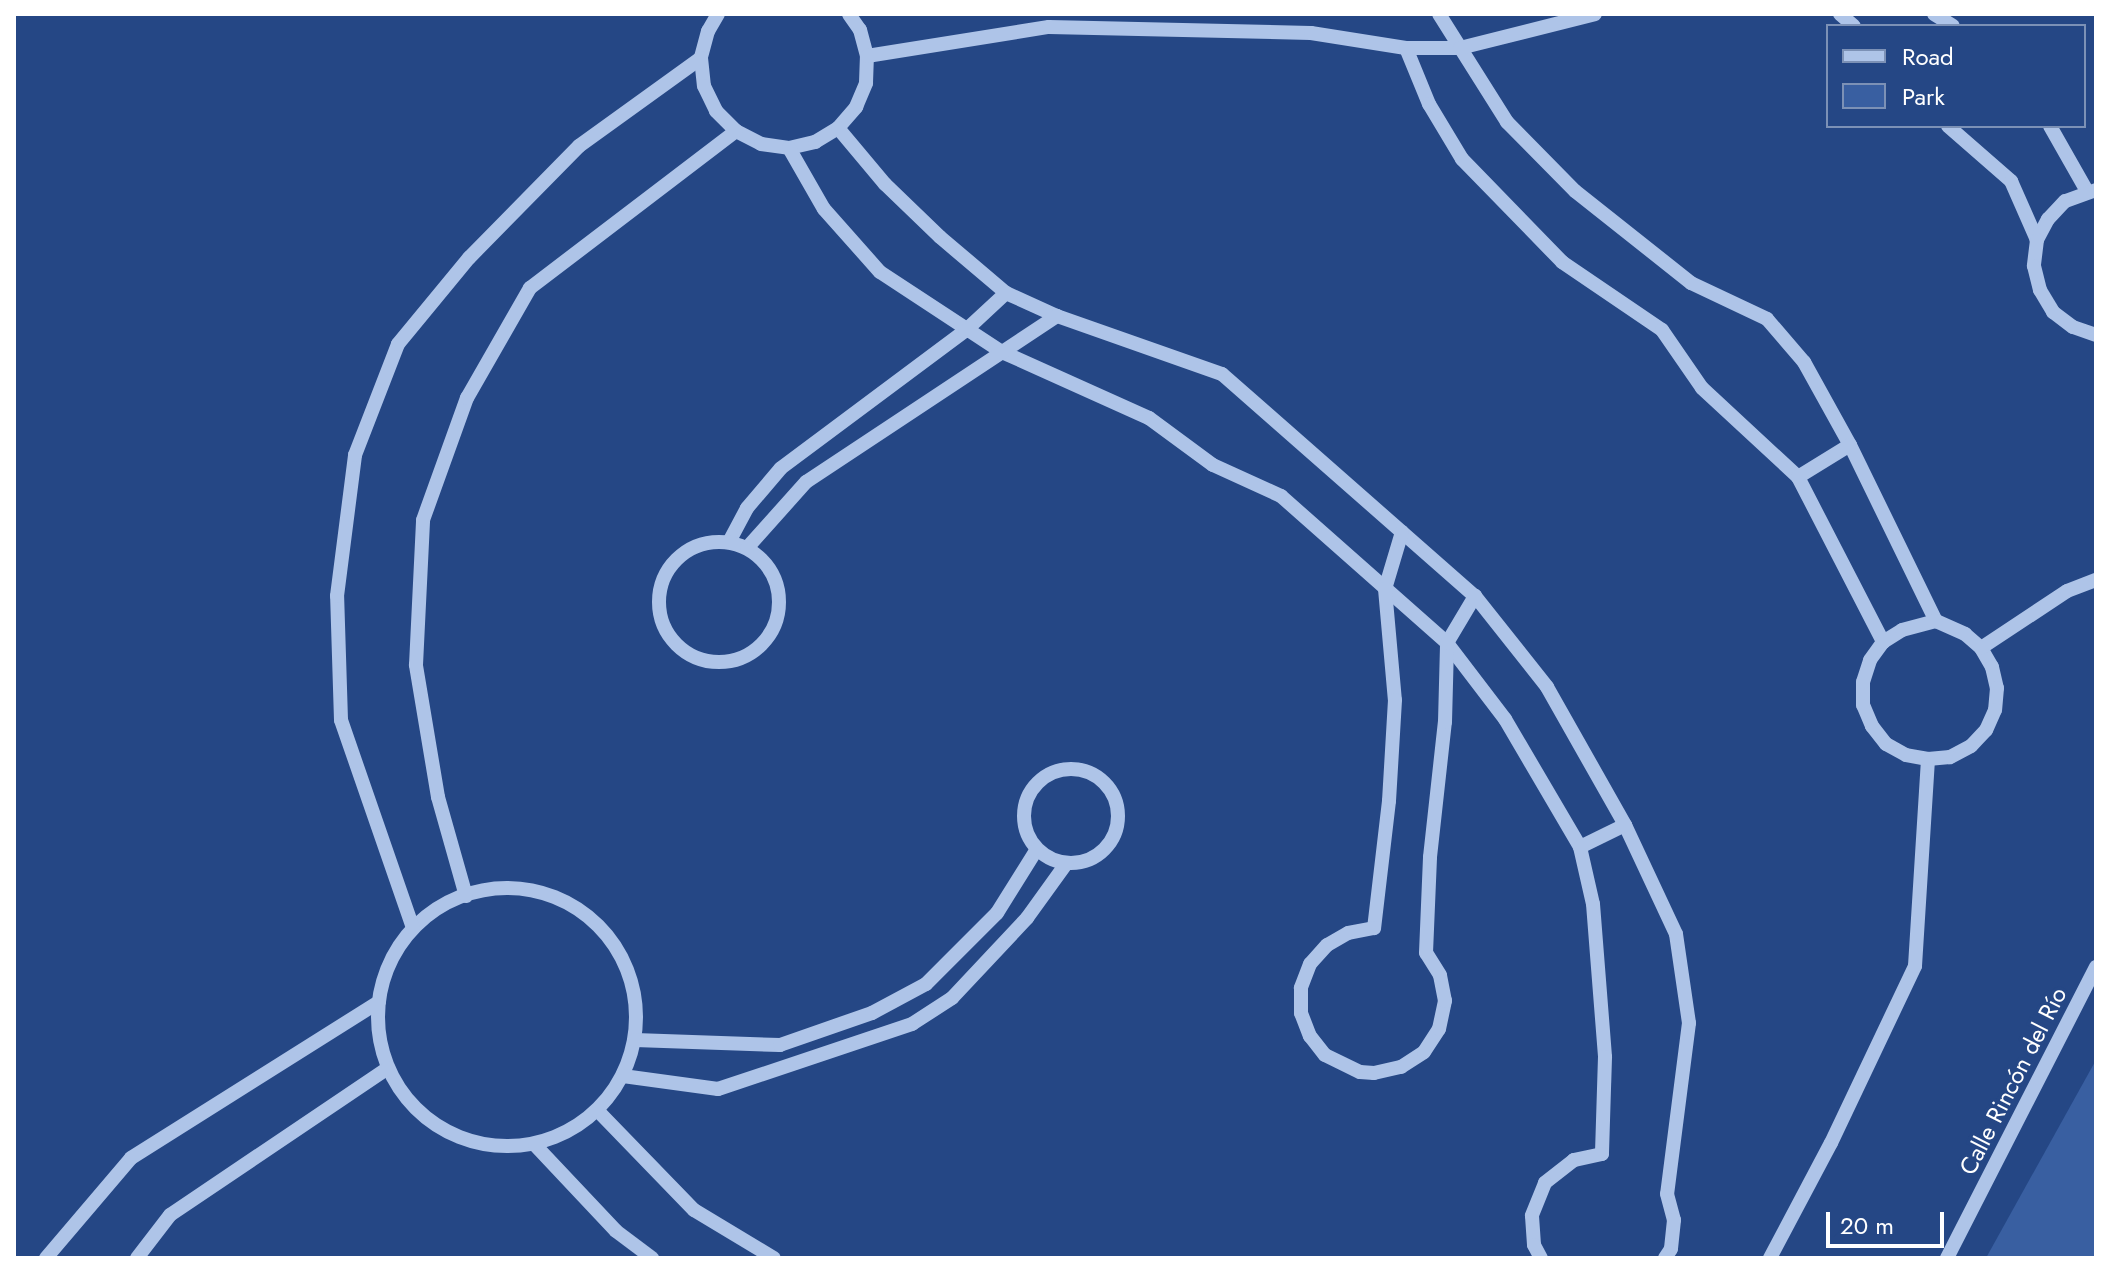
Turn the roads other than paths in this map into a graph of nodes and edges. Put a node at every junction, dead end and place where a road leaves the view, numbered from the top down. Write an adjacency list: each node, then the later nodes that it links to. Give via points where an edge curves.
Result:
1 (718, 14): 8 (street)
2 (849, 14): 7 (street)
3 (1439, 14): 6 (street)
4 (1595, 14): 6 (street)
5 (1406, 48): 6 (street); 7 (street, via 1311,33 1049,27); 22 (street, via 1429,104 1462,159 1562,262 1662,330 1702,388)
6 (1460, 48): 21 (street, via 1507,122 1575,191 1691,283 1767,319 1804,362)
7 (867, 56): 9 (street, via 866,83 856,107)
8 (701, 58): 12 (street, via 704,86 716,111); 39 (street, via 579,146 469,258 398,344 355,455 337,596 341,720)
9 (838, 128): 13 (street, via 815,142); 16 (street, via 885,184)
10 (1950, 128): 15 (street, via 2011,181)
11 (2051, 128): 14 (street)
12 (736, 131): 13 (street, via 761,144); 38 (street, via 530,288 467,398 423,520 416,665 438,797)
13 (789, 148): 18 (street, via 824,209 880,272)
14 (2091, 190): 15 (street, via 2056,210)
15 (2037, 240): 19 (street, via 2034,266 2046,301 2073,327)
16 (1006, 293): 17 (street); 18 (street)
17 (1057, 316): 20 (street); 23 (street, via 1222,374)
18 (965, 331): 20 (street); 24 (street, via 781,468 747,508)
19 (2096, 335)
20 (1002, 352): 25 (street, via 806,482); 27 (street, via 1149,418 1213,465 1281,496)
21 (1850, 445): 22 (street); 29 (street)
22 (1798, 477): 30 (street)
23 (1402, 532): 27 (street); 28 (street)
24 (729, 542): 25 (street); 25 (street, via 690,549 674,561 661,588 661,618 670,636 701,659 740,659 757,649 778,616 774,577)
25 (747, 548)
26 (2096, 580): 32 (street, via 2067,591)
27 (1385, 589): 31 (street); 31 (street, via 1395,700 1374,928 1348,933 1327,945 1310,964 1301,988 1301,1013 1310,1036 1325,1055 1360,1072 1401,1067 1424,1052 1439,1029 1445,1001 1440,975 1426,953)
28 (1475, 596): 31 (street); 34 (street, via 1547,687)
29 (1936, 621): 30 (street, via 1902,630); 32 (street)
30 (1883, 642): 33 (street, via 1863,682 1863,705 1886,744)
31 (1447, 643): 35 (street, via 1505,719)
32 (1981, 648): 33 (street, via 1997,688 1986,730 1950,757)
33 (1928, 759): 53 (street, via 1915,966)
34 (1625, 825): 35 (street); 52 (street, via 1676,934 1689,1023 1667,1194 1674,1220)
35 (1580, 847): 51 (street, via 1593,904 1605,1057 1602,1154 1574,1160 1545,1183 1532,1216 1534,1245)
36 (1037, 849): 37 (street); 37 (street, via 1024,820 1032,788 1059,770 1092,774 1113,794 1118,822 1114,836 1094,858); 42 (street, via 997,913 926,984 872,1013 780,1045)
37 (1066, 864): 44 (street, via 1027,918 952,998 912,1024 718,1089)
38 (466, 896): 39 (street, via 446,903); 42 (street, via 484,889 526,889 565,901 598,926 623,960 635,999)
39 (413, 928): 41 (street, via 390,962)
40 (2096, 967): 54 (street, Calle Rincón del Río)
41 (379, 1002): 43 (street, via 379,1036); 47 (street, via 131,1158)
42 (635, 1040): 44 (street)
43 (388, 1068): 46 (street, via 413,1106 448,1133 491,1146); 48 (street, via 170,1215)
44 (623, 1076): 45 (street)
45 (598, 1111): 46 (street, via 569,1132); 50 (street, via 694,1210)
46 (535, 1145): 49 (street, via 616,1231)
47 (46, 1258)
48 (137, 1258)
49 (652, 1258)
50 (774, 1258)
51 (1541, 1258)
52 (1665, 1258)
53 (1770, 1258)
54 (1947, 1258)

